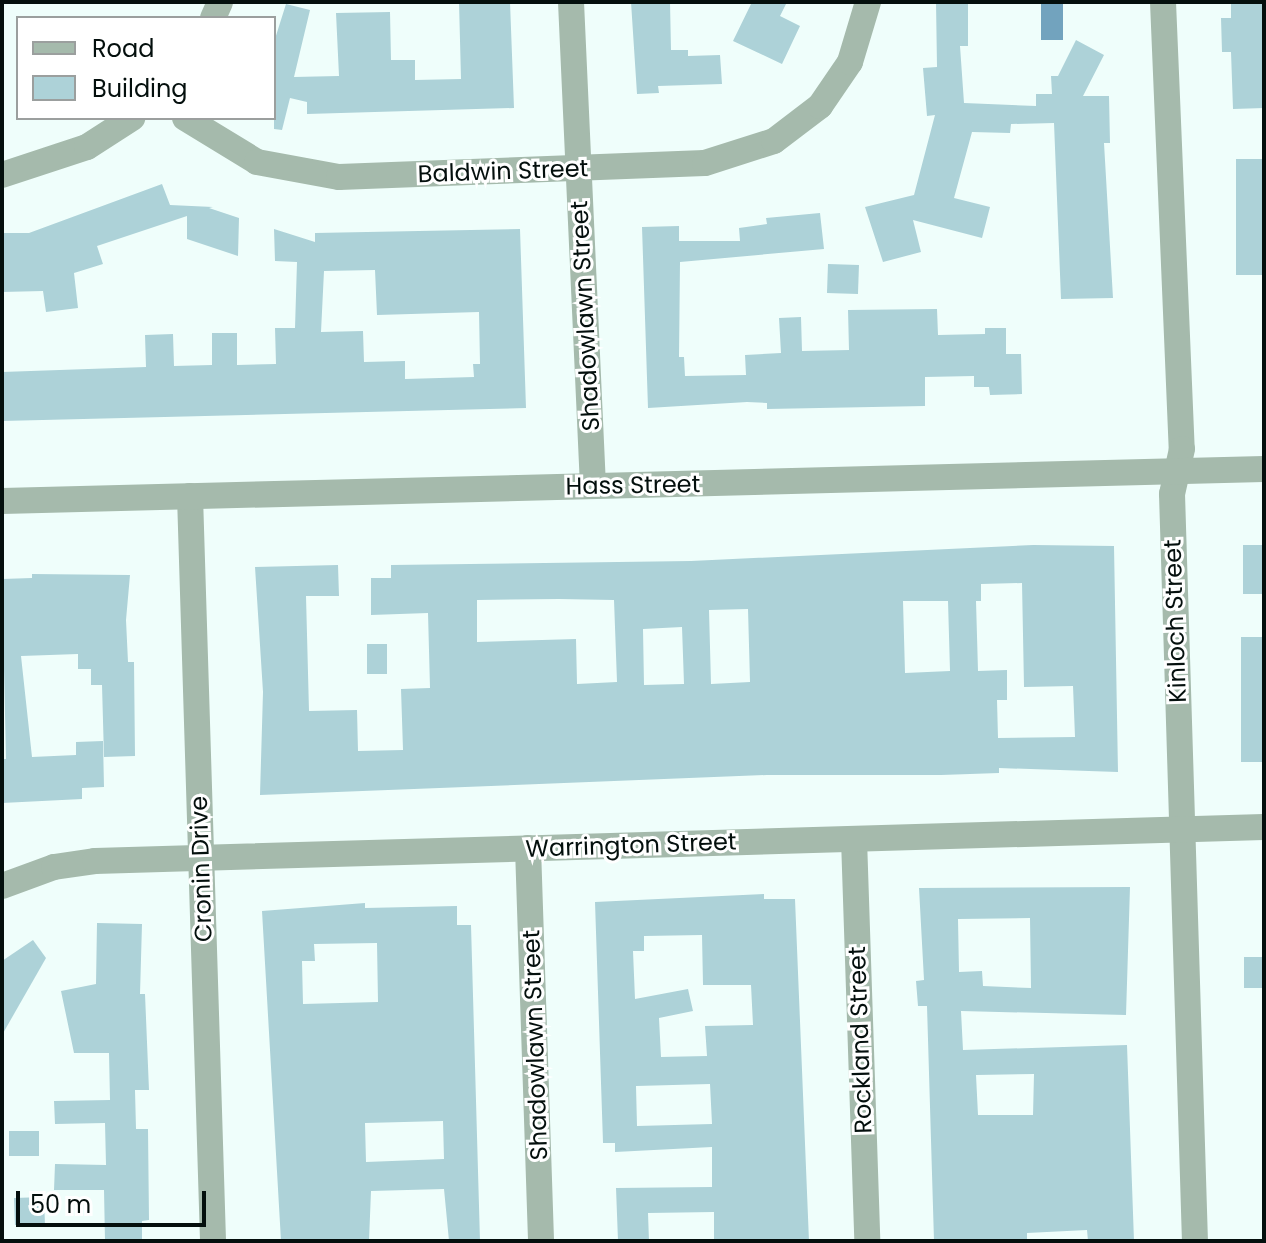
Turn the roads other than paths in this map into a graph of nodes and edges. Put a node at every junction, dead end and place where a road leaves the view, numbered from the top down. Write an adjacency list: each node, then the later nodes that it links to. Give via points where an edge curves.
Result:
1 (571, 2): 6 (street, Shadowlawn Street)
2 (868, 2): 6 (street, Baldwin Street, via 850,62 820,106 774,141 705,163)
3 (1163, 2): 9 (street, Kinloch Street, via 1182,449)
4 (129, 120): 7 (street, via 87,147)
5 (188, 120): 6 (street, Baldwin Street, via 244,156 297,173 339,177)
6 (577, 168): 10 (street, Shadowlawn Street)
7 (2, 175)
8 (1264, 469): 9 (street, Hass Street)
9 (1178, 471): 10 (street, Hass Street); 14 (street, Kinloch Street, via 1172,494)
10 (593, 486): 11 (street, Hass Street)
11 (190, 496): 12 (street, Hass Street); 17 (street, Cronin Drive)
12 (2, 501)
13 (1264, 827): 14 (street, Warrington Street)
14 (1181, 829): 15 (street, Warrington Street); 22 (street, Kinloch Street)
15 (854, 839): 16 (street, Warrington Street); 21 (street, Rockland Street)
16 (528, 848): 17 (street, Warrington Street); 20 (street, Shadowlawn Street)
17 (201, 859): 18 (street, Warrington Street, via 95,861 54,867); 19 (street, Cronin Drive)
18 (2, 886)
19 (213, 1241)
20 (541, 1241)
21 (867, 1241)
22 (1195, 1241)

